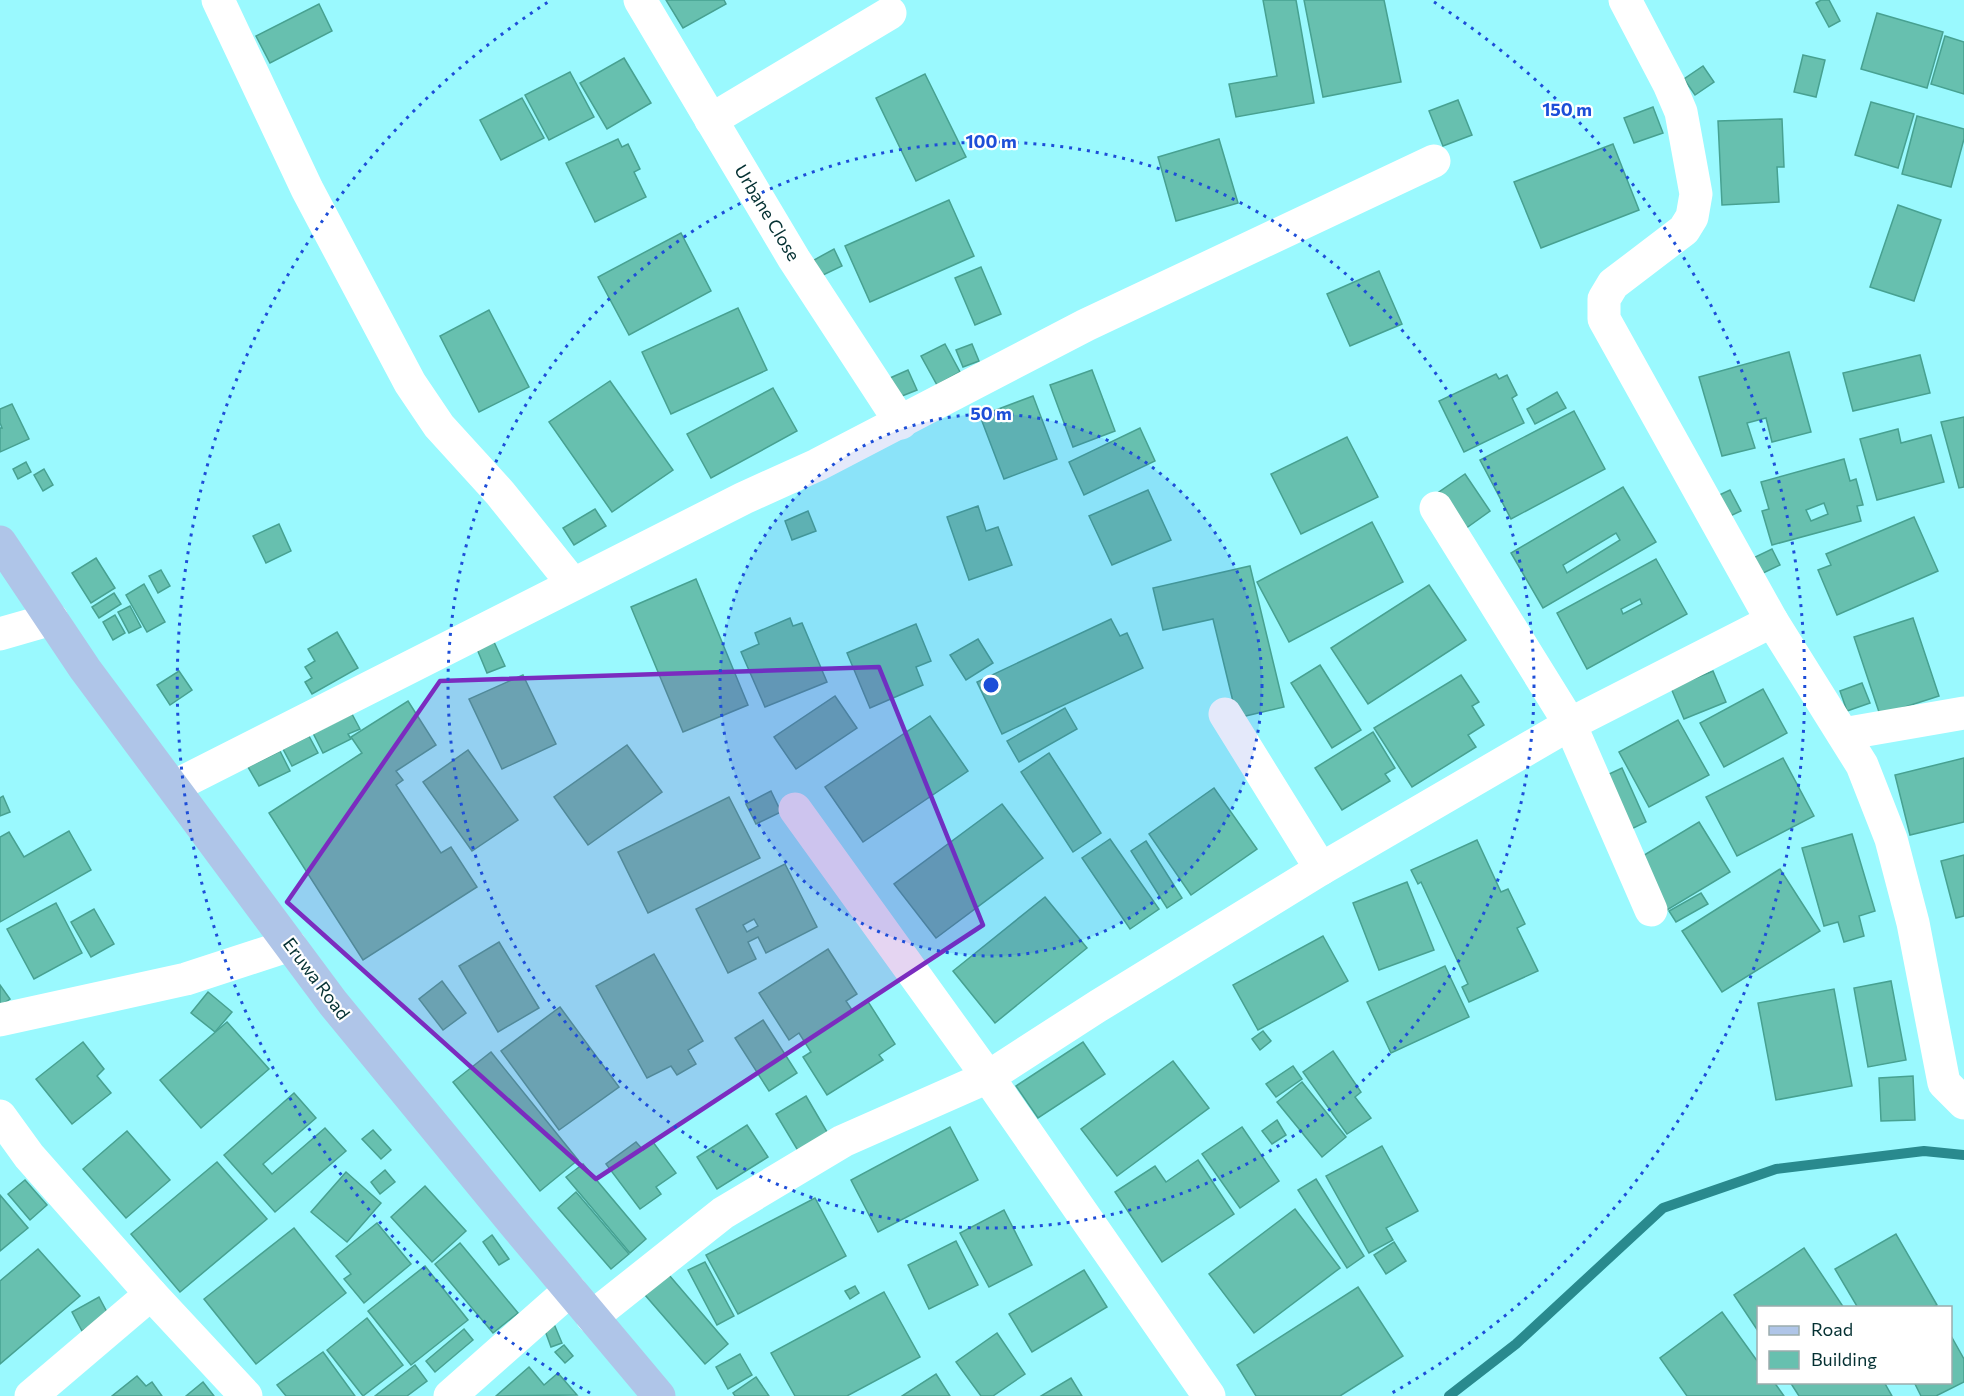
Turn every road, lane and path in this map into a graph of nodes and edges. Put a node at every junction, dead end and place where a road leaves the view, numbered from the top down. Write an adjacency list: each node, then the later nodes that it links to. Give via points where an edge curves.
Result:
1 (218, 0): 10 (street, via 307,189 410,384 440,426)
2 (640, 0): 5 (street, Urbane Close)
3 (1625, 0): 12 (street, via 1681,112 1696,194 1692,217 1684,230 1613,284 1604,299 1604,319)
4 (890, 13): 5 (street)
5 (711, 120): 7 (street, Urbane Close, via 794,259)
6 (1434, 161): 7 (street, via 1086,325)
7 (901, 423): 10 (street)
8 (1436, 508): 16 (street)
9 (0, 542): 11 (main road, Eruwa Road)
10 (573, 584): 18 (street)
11 (52, 619): 13 (street); 18 (main road, Eruwa Road)
12 (1772, 621): 16 (street); 17 (street)
13 (0, 634)
14 (1964, 712): 17 (street)
15 (1225, 714): 20 (street)
16 (1570, 724): 20 (street); 21 (street)
17 (1843, 734): 25 (street, via 1862,765 1891,839 1913,923 1944,1083)
18 (173, 787): 22 (main road, Eruwa Road)
19 (795, 809): 24 (street)
20 (1322, 869): 24 (street)
21 (1651, 910)
22 (290, 945): 23 (street, via 186,979); 27 (main road, Eruwa Road, via 333,1003)
23 (0, 1020)
24 (988, 1077): 29 (street, via 843,1141 723,1213); 34 (street)
25 (1964, 1103)
26 (0, 1116): 28 (street, via 29,1156)
27 (570, 1290): 29 (main road, Eruwa Road); 32 (street)
28 (151, 1294): 30 (street); 31 (street)
29 (592, 1317): 33 (main road, Eruwa Road)
30 (31, 1396)
31 (246, 1396)
32 (450, 1396)
33 (659, 1396)
34 (1209, 1396)

